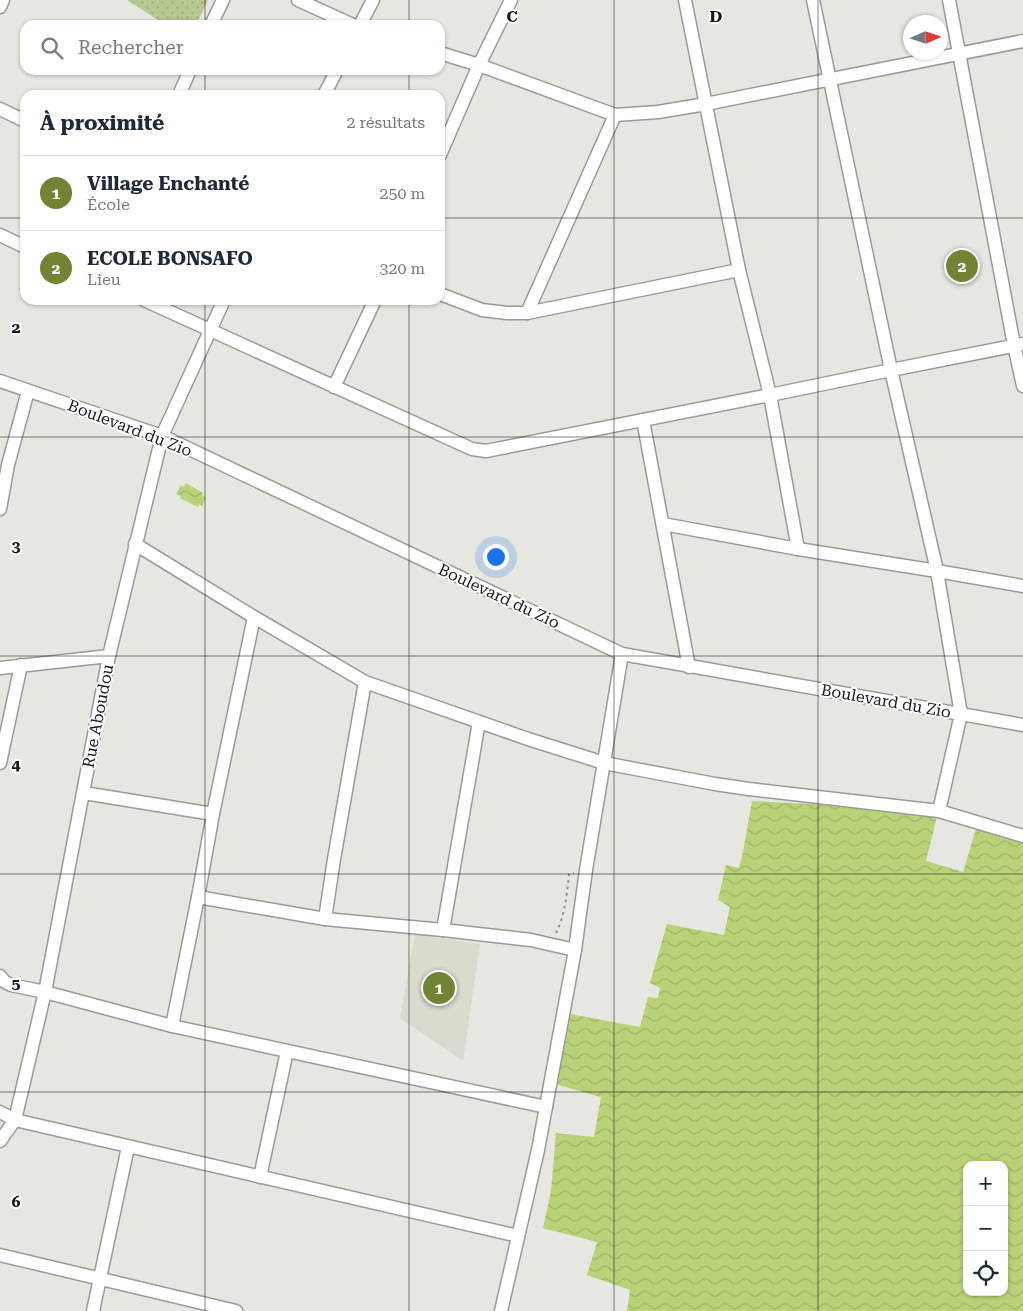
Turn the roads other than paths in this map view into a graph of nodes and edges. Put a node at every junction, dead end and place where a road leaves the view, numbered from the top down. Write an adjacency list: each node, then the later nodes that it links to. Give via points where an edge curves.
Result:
1 (3, 0): 9 (street)
2 (223, 0): 10 (street)
3 (298, 0): 11 (street)
4 (373, 0): 12 (street)
5 (512, 0): 16 (street)
6 (813, 0): 19 (street)
7 (949, 0): 14 (street)
8 (683, 1): 22 (street)
9 (0, 7)
10 (213, 20)
11 (342, 20)
12 (363, 20)
13 (1023, 41): 14 (street)
14 (960, 54): 19 (street); 36 (street)
15 (445, 55): 16 (street)
16 (479, 66): 24 (street); 26 (street)
17 (188, 75): 20 (street)
18 (334, 75): 21 (street)
19 (829, 79): 22 (street); 37 (street)
20 (181, 90)
21 (327, 90)
22 (706, 104): 24 (street); 29 (street)
23 (0, 109): 25 (street)
24 (615, 116): 34 (street)
25 (20, 119)
26 (445, 144)
27 (0, 235): 28 (street)
28 (20, 244)
29 (739, 270): 34 (street); 42 (street)
30 (445, 296): 34 (street, via 482,310)
31 (155, 305): 35 (street)
32 (222, 305): 35 (street, Rue Aboudou)
33 (374, 305): 40 (street)
34 (527, 312)
35 (211, 330): 40 (street); 44 (street, Rue Aboudou)
36 (1019, 344): 37 (street); 39 (street)
37 (891, 370): 42 (street); 50 (street)
38 (0, 381): 41 (street, Boulevard du Zio)
39 (1023, 386)
40 (334, 387): 43 (street, via 480,451)
41 (28, 391): 44 (street, Boulevard du Zio); 45 (street)
42 (770, 395): 43 (street); 49 (street)
43 (643, 420): 47 (street)
44 (162, 436): 48 (street, Rue Aboudou); 53 (street, Boulevard du Zio)
45 (4, 464): 46 (street)
46 (0, 509)
47 (662, 524): 49 (street); 56 (street)
48 (135, 544): 52 (street); 54 (street, Rue Aboudou)
49 (798, 549): 50 (street)
50 (936, 571): 51 (street); 59 (street)
51 (1023, 586)
52 (254, 617): 58 (street); 66 (street)
53 (622, 654): 56 (street, Boulevard du Zio); 62 (street)
54 (109, 656): 55 (street); 64 (street, Rue Aboudou)
55 (21, 665): 57 (street); 63 (street)
56 (689, 667): 59 (street, Boulevard du Zio)
57 (0, 668)
58 (365, 682): 60 (street); 69 (street)
59 (961, 714): 61 (street, Boulevard du Zio); 65 (street)
60 (479, 722): 62 (street); 70 (street)
61 (1023, 725)
62 (604, 762): 65 (street, via 715,784); 71 (street)
63 (0, 763)
64 (84, 793): 66 (street); 73 (street, Rue Aboudou)
65 (939, 812): 67 (street)
66 (213, 814): 68 (street)
67 (1023, 836)
68 (198, 897): 69 (street); 74 (street)
69 (325, 919): 70 (street)
70 (443, 930): 71 (street, via 540,942)
71 (575, 950): 76 (street)
72 (0, 976): 73 (street, via 11,985)
73 (45, 992): 74 (street); 78 (street, Rue Aboudou)
74 (172, 1026): 75 (street)
75 (287, 1051): 76 (street); 81 (street)
76 (546, 1107): 82 (street)
77 (0, 1112): 78 (street)
78 (15, 1120): 79 (street, Rue Aboudou); 80 (street)
79 (0, 1141)
80 (128, 1147): 81 (street); 84 (street)
81 (260, 1177): 82 (street)
82 (518, 1236): 87 (street)
83 (0, 1255): 84 (street)
84 (99, 1279): 85 (street); 86 (street)
85 (93, 1311)
86 (236, 1311)
87 (501, 1311)

